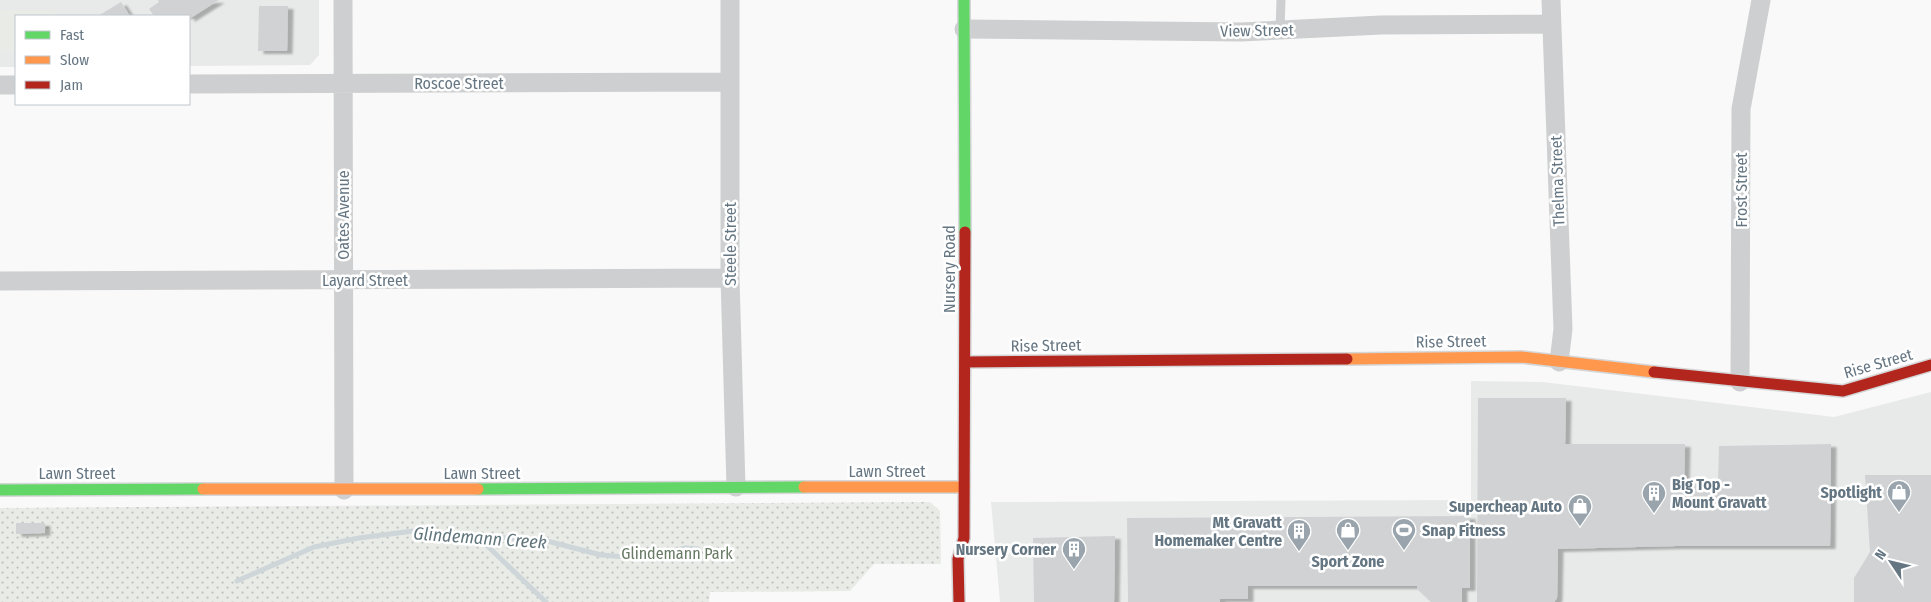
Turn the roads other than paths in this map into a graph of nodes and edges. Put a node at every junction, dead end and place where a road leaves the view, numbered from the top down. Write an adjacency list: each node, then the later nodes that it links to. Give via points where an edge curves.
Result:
1 (343, 0): 11 (street, Oates Avenue)
2 (730, 0): 10 (street, Steele Street)
3 (964, 0): 8 (street, Nursery Road)
4 (1281, 0): 9 (lane)
5 (1551, 0): 7 (street, Thelma Street)
6 (1761, 0): 21 (street, Frost Street, via 1741,109)
7 (1550, 24): 9 (street, View Street, via 1381,25); 19 (street, Thelma Street, via 1563,329)
8 (964, 29): 9 (street, View Street); 18 (street, Nursery Road)
9 (1280, 30)
10 (730, 82): 11 (street, Roscoe Street); 15 (street, Steele Street)
11 (343, 83): 12 (street, Roscoe Street); 16 (street, Oates Avenue)
12 (190, 84)
13 (0, 85): 14 (street)
14 (15, 85)
15 (730, 278): 16 (street, Layard Street); 23 (street, Steele Street)
16 (343, 280): 17 (street, Layard Street); 25 (street, Oates Avenue)
17 (0, 281)
18 (966, 362): 19 (street, Rise Street, via 1511,357); 22 (street, Nursery Road)
19 (1559, 362): 21 (street, Rise Street)
20 (1931, 365): 21 (street, Rise Street, via 1843,391)
21 (1740, 382)
22 (964, 487): 23 (street, Lawn Street); 26 (street, Nursery Road)
23 (736, 488): 25 (street, Lawn Street)
24 (0, 490): 25 (street, Lawn Street)
25 (344, 490)
26 (964, 538): 27 (street, Nursery Road); 28 (street, Nursery Road, via 958,559)
27 (971, 558)
28 (958, 602)

